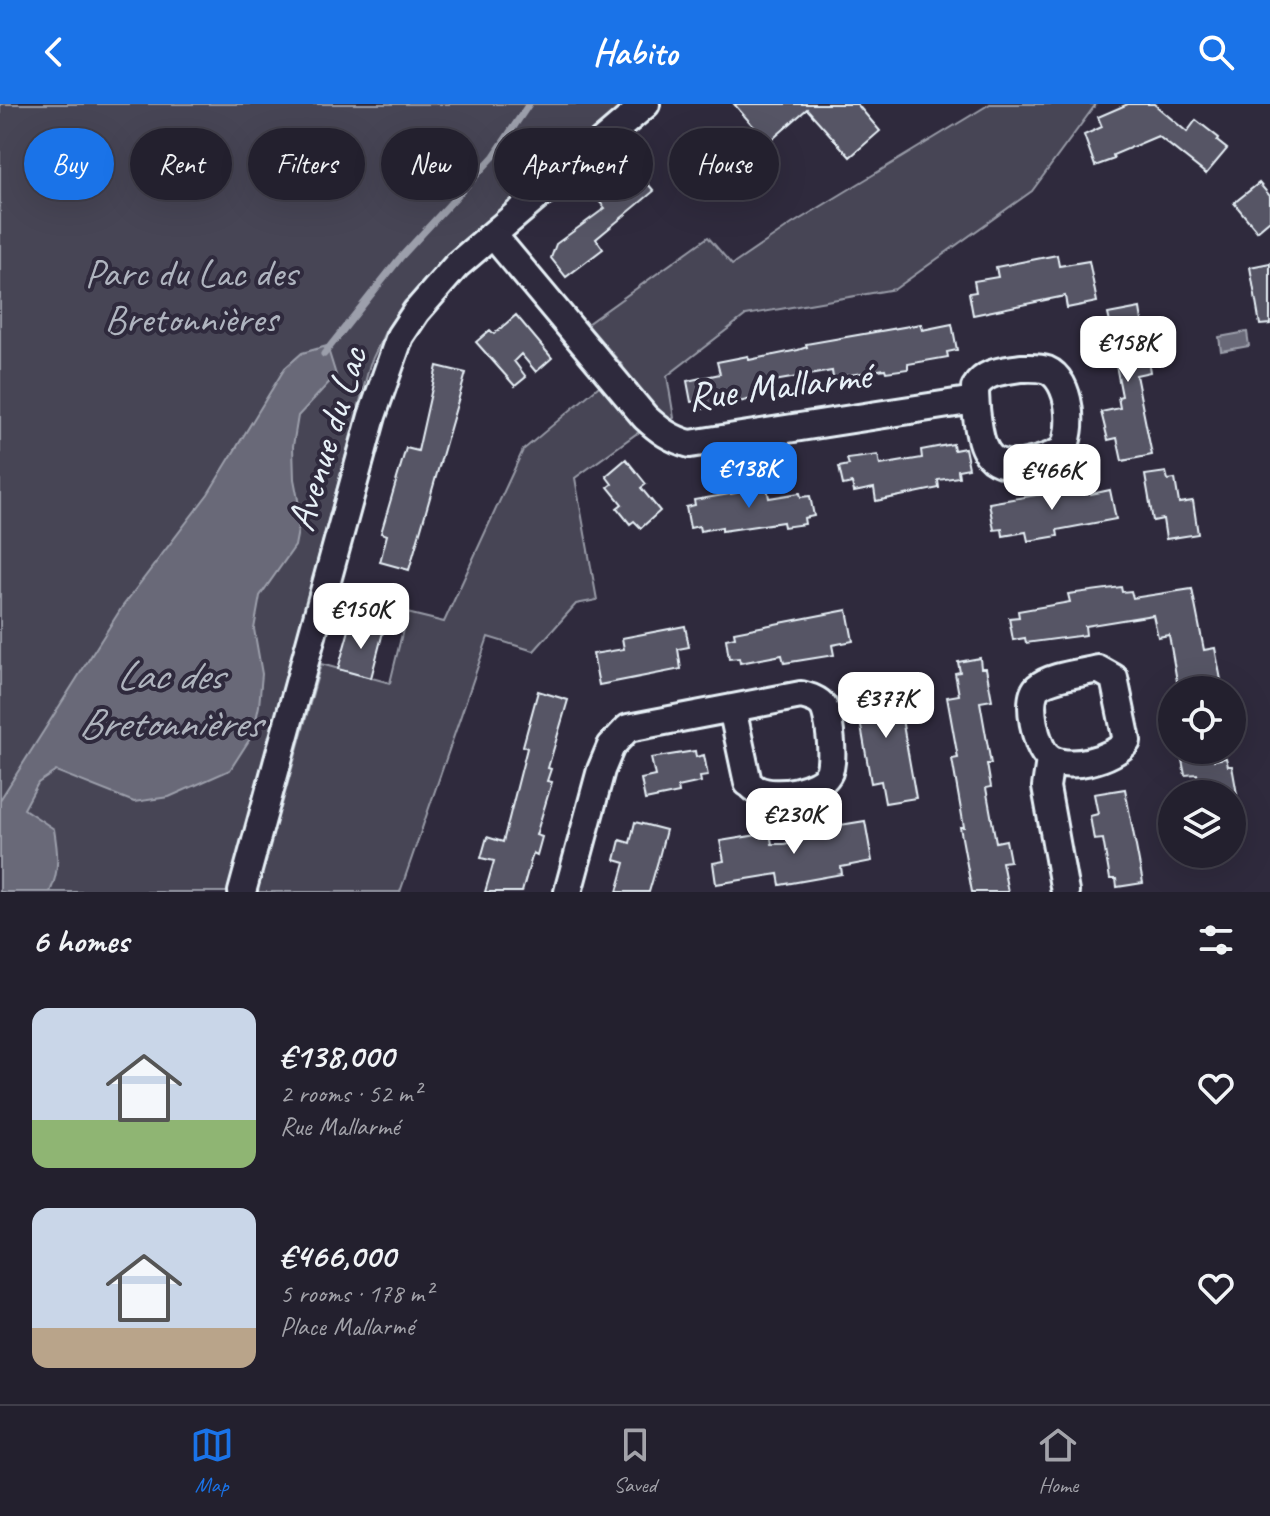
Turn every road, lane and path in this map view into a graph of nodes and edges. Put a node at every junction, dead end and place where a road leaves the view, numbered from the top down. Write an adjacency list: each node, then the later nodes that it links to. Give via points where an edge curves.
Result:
1 (646, 104): 2 (street, Avenue du Lac)
2 (493, 235): 3 (street, Rue Mallarmé, via 645,417 678,441 690,444); 6 (street, Avenue du Lac, via 457,265 416,312 388,366)
3 (975, 400)
4 (732, 708): 4 (street, via 801,695 816,699 825,707 829,773 806,790 758,790 748,783); 7 (street, via 628,728 611,746)
5 (1050, 760): 8 (street, via 1046,787)
6 (242, 892)
7 (568, 892)
8 (1065, 892)

